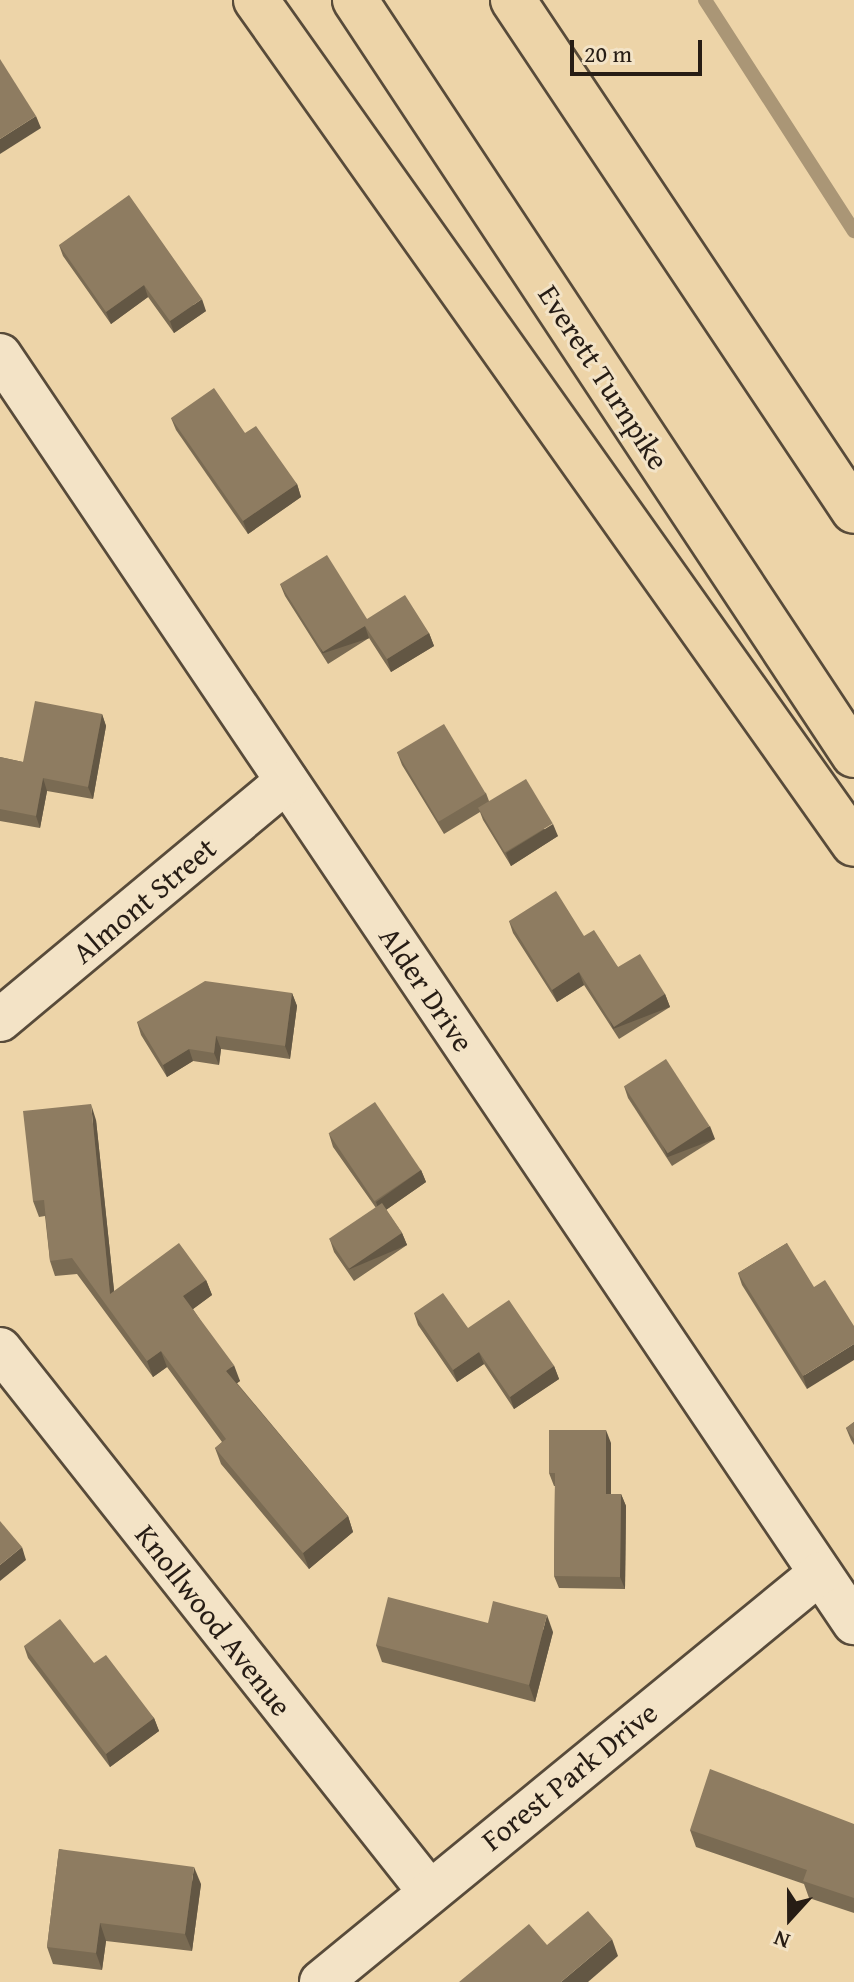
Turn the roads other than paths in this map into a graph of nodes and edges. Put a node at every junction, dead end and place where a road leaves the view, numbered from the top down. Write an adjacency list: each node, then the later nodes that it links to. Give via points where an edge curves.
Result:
1 (256, 0): 8 (highway)
2 (355, 0): 6 (highway, Everett Turnpike)
3 (513, 0): 5 (highway)
4 (0, 355): 7 (street, Alder Drive)
5 (854, 511)
6 (854, 755)
7 (287, 781): 9 (street, Almont Street); 11 (street, Alder Drive)
8 (854, 844)
9 (0, 1020)
10 (0, 1349): 13 (street, Knollwood Avenue)
11 (820, 1573): 12 (street, Alder Drive); 13 (street, Forest Park Drive)
12 (854, 1623)
13 (428, 1890): 14 (street, Forest Park Drive)
14 (321, 1982)

